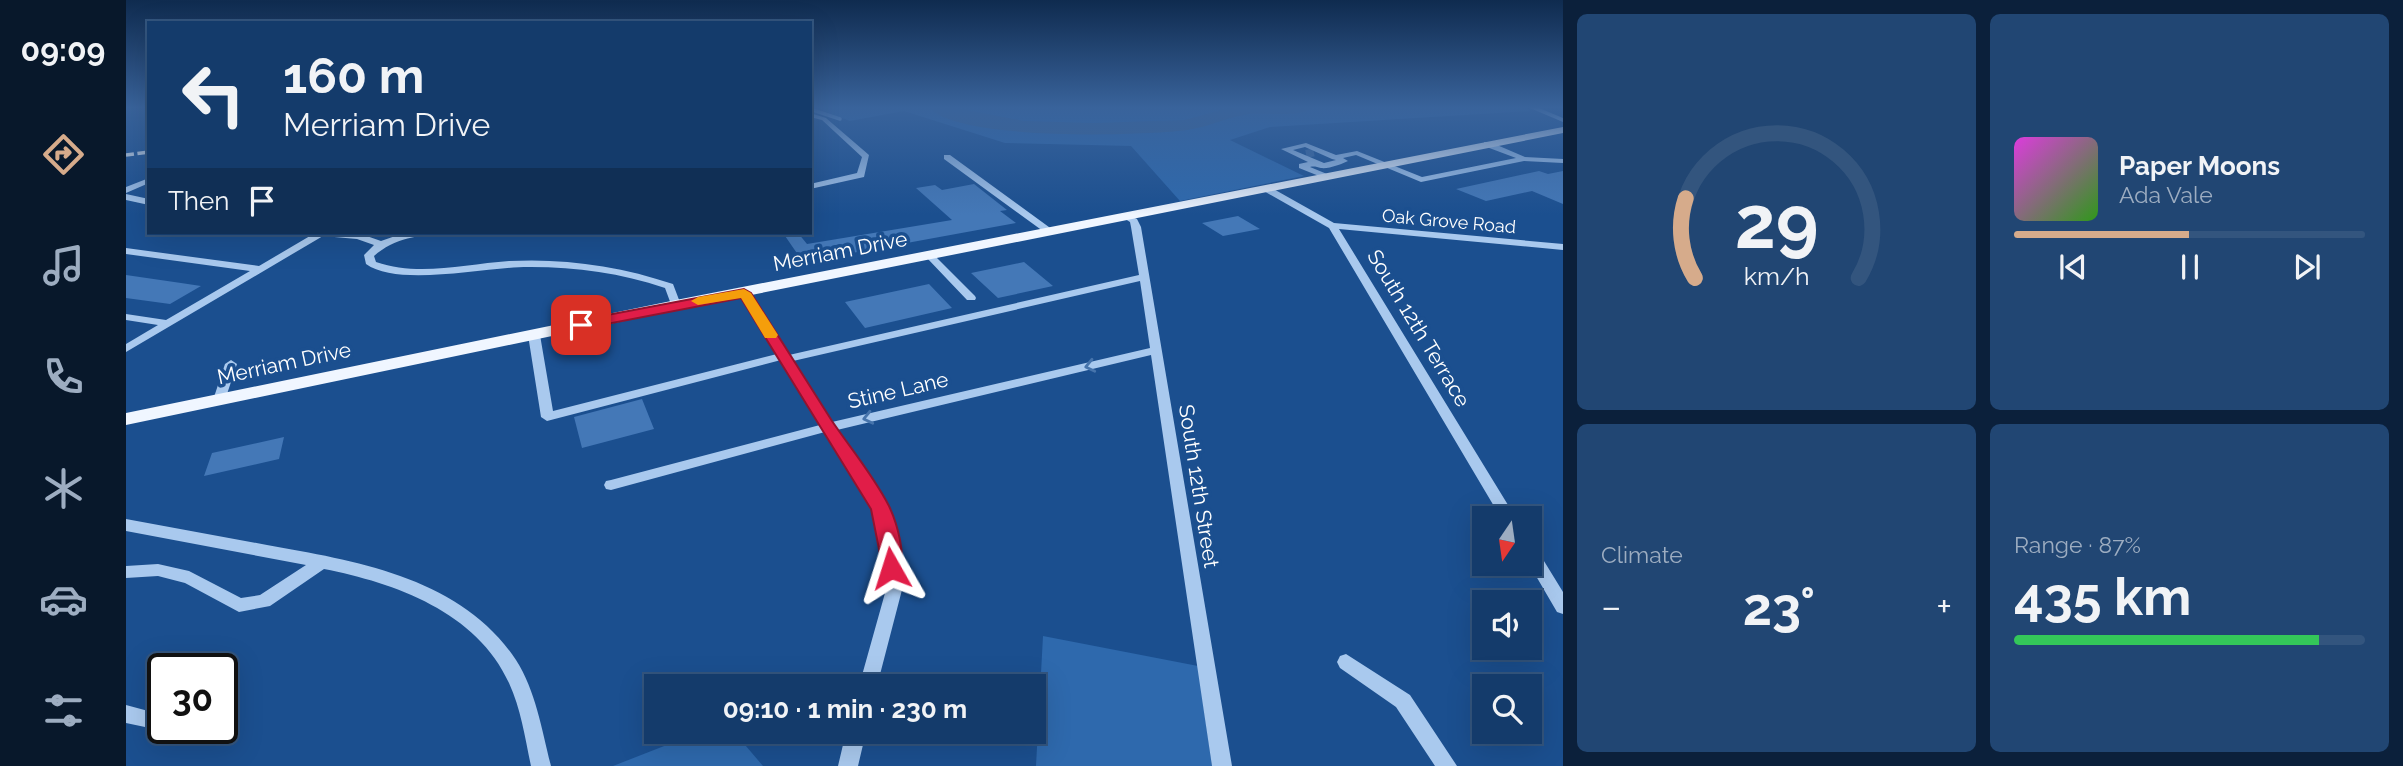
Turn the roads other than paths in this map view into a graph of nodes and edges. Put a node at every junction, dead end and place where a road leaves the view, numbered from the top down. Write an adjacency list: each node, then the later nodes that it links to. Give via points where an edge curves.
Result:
1 (851, 144): 9 (street, via 866,157 861,174)
2 (1487, 144): 5 (street); 7 (main road, Merriam Drive)
3 (947, 157): 16 (street)
4 (1318, 158): 7 (main road, Merriam Drive); 7 (street, via 1357,153); 10 (main road, Merriam Drive)
5 (1524, 159): 6 (street); 7 (street, via 1420,180)
6 (1563, 161)
7 (1383, 164)
8 (147, 181): 11 (street)
9 (812, 186)
10 (1265, 188): 14 (main road, Merriam Drive); 15 (street, South 12th Terrace)
11 (126, 190)
12 (126, 197): 13 (street)
13 (147, 202)
14 (1126, 217): 16 (main road, Merriam Drive); 25 (street, South 12th Street, via 1136,227)
15 (1332, 226): 21 (street, Oak Grove Road); 40 (street, South 12th Terrace)
16 (1049, 232): 23 (main road, Merriam Drive)
17 (318, 235): 24 (street)
18 (362, 235): 20 (street)
19 (414, 235): 20 (street)
20 (379, 244): 28 (street, via 369,254 371,264 382,270 513,264 606,270 645,276 669,286)
21 (1563, 248)
22 (126, 251): 24 (street)
23 (930, 256): 26 (main road, Merriam Drive); 27 (street)
24 (260, 269): 30 (street)
25 (1144, 277): 33 (street, South 12th Street); 34 (street)
26 (744, 293): 28 (main road, Merriam Drive); 34 (street)
27 (971, 298)
28 (676, 305): 31 (main road, Merriam Drive)
29 (126, 317): 30 (street)
30 (169, 324): 32 (street)
31 (534, 335): 34 (street, via 547,417); 36 (main road, Merriam Drive)
32 (126, 349)
33 (1156, 350): 38 (street, Stine Lane, one-way to 38); 54 (street, South 12th Street)
34 (785, 358): 38 (street)
35 (231, 364): 36 (street)
36 (219, 400): 37 (main road, Merriam Drive)
37 (126, 419)
38 (828, 428): 39 (street, Stine Lane); 48 (street, via 881,509 890,540 895,586)
39 (611, 485)
40 (1502, 506)
41 (126, 525): 42 (street)
42 (298, 557): 43 (street)
43 (322, 562): 44 (street, via 264,601 239,605 189,578 158,570); 52 (street, via 365,570 418,588 457,609 486,634 510,667)
44 (126, 572)
45 (1542, 572): 46 (street)
46 (1563, 607)
47 (1346, 662): 55 (street, via 1403,701)
48 (871, 674)
49 (126, 714): 50 (street)
50 (145, 718)
51 (853, 744): 53 (street)
52 (541, 766)
53 (848, 766)
54 (1222, 766)
55 (1447, 766)

